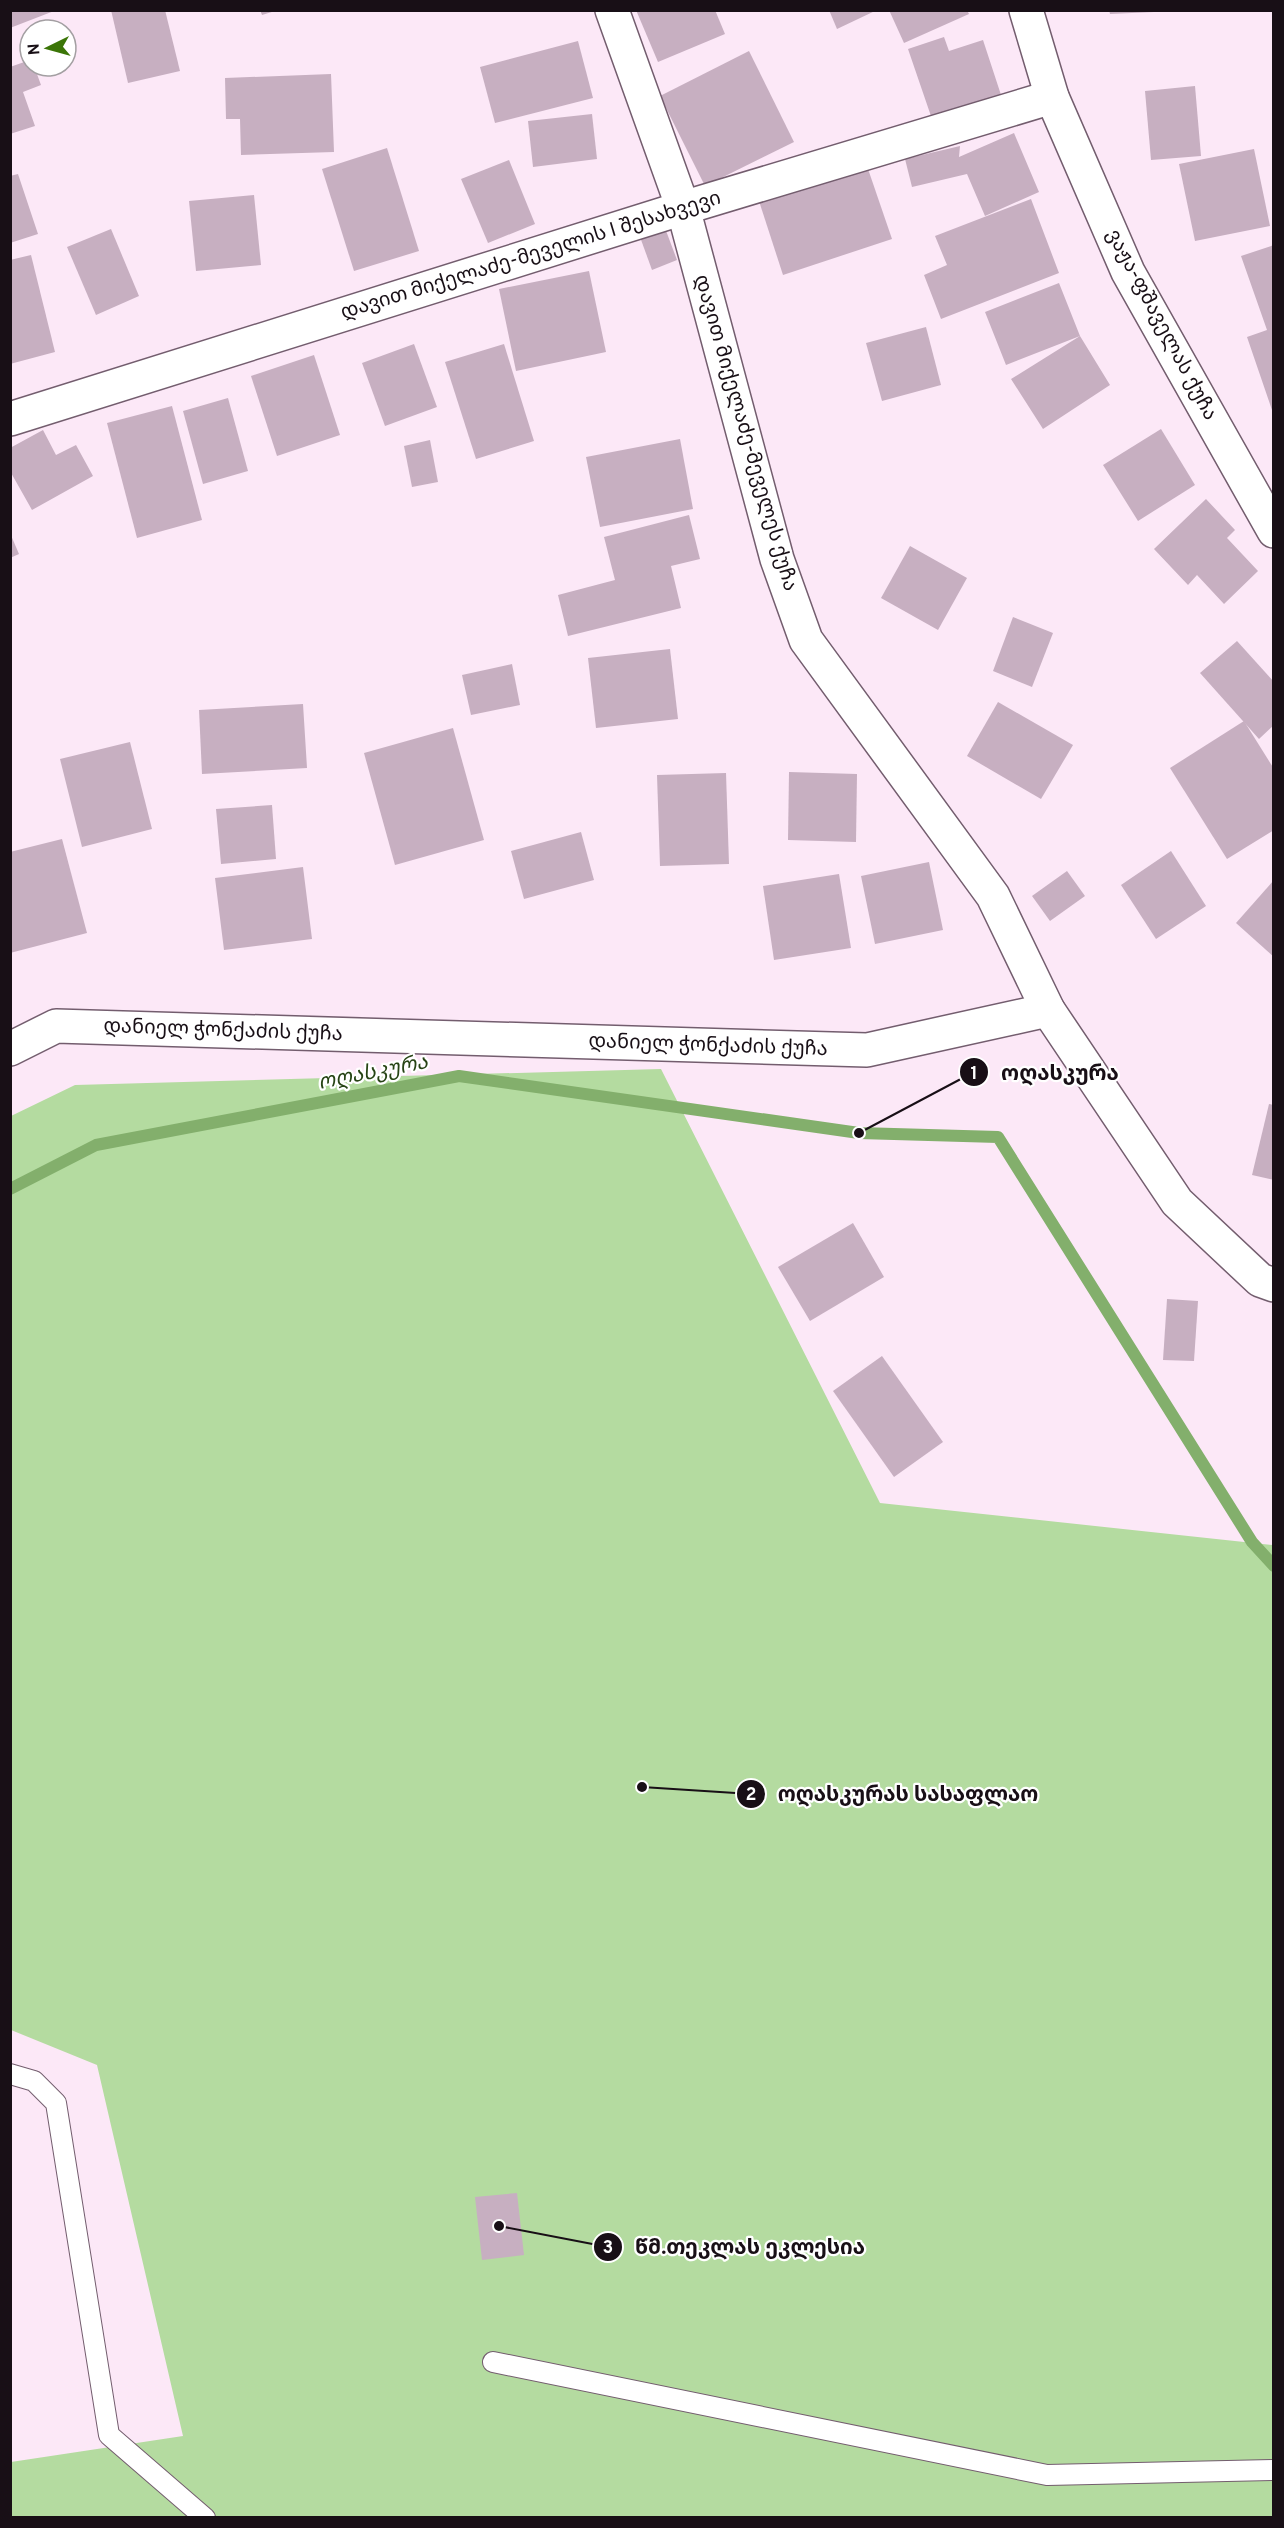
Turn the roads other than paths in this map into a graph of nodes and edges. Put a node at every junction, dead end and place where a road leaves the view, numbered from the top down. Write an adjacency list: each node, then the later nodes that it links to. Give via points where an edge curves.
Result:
1 (612, 10): 4 (street, დავით მიქელაძე-მეველეს ქუჩა)
2 (1026, 10): 3 (street, ვაჟა-ფშაველას ქუჩა)
3 (1052, 97): 4 (street, დავით მიქელაძე-მეველის I შესახვევი); 6 (street, ვაჟა-ფშაველას ქუჩა, via 1128,272)
4 (683, 208): 5 (street, დავით მიქელაძე-მეველის I შესახვევი); 7 (street, დავით მიქელაძე-მეველეს ქუჩა, via 777,559 806,640 993,896)
5 (10, 419)
6 (1274, 531)
7 (1048, 1010): 8 (street, დანიელ ჭონქაძის ქუჩა, via 867,1050 56,1026); 9 (street, via 1177,1202 1260,1280)
8 (10, 1049)
9 (1274, 1285)
10 (10, 2074): 13 (lane, via 34,2081 56,2103 109,2435)
11 (493, 2362): 12 (lane, via 1047,2475)
12 (1274, 2470)
13 (205, 2517)

